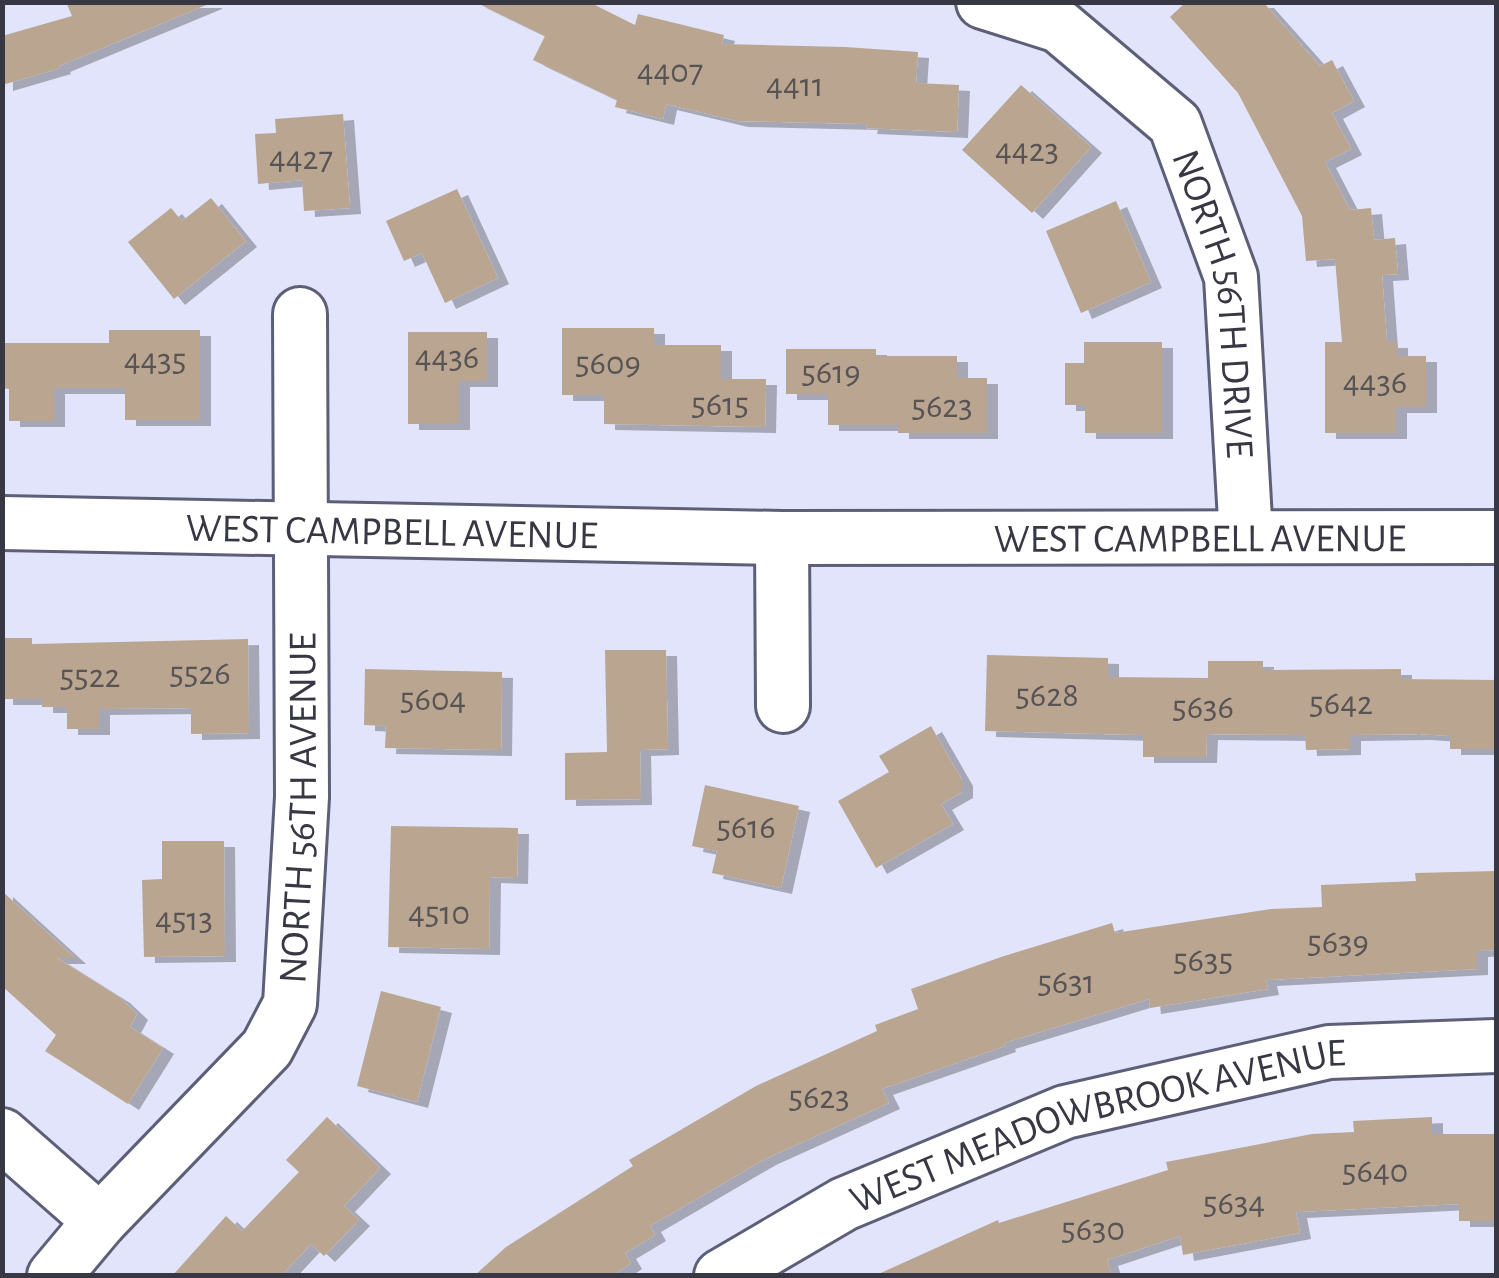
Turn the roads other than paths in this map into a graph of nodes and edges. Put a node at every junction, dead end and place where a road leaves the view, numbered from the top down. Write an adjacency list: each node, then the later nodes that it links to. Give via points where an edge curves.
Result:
1 (984, 2): 5 (street, NORTH 56TH DRIVE, via 1059,26 1175,124 1230,277)
2 (300, 314): 4 (street, NORTH 56TH AVENUE)
3 (2, 524): 4 (street, WEST CAMPBELL AVENUE)
4 (303, 528): 7 (street, WEST CAMPBELL AVENUE); 11 (street, NORTH 56TH AVENUE, via 302,797 290,1004 267,1048)
5 (1246, 537): 6 (street, WEST CAMPBELL AVENUE); 7 (street, WEST CAMPBELL AVENUE)
6 (1496, 537)
7 (782, 538): 8 (street)
8 (783, 706)
9 (1496, 1046): 13 (street, WEST MEADOWBROOK AVENUE, via 1329,1052 1065,1112 844,1204)
10 (2, 1134): 11 (street)
11 (100, 1221): 12 (street, NORTH 56TH AVENUE)
12 (54, 1276)
13 (721, 1276)

